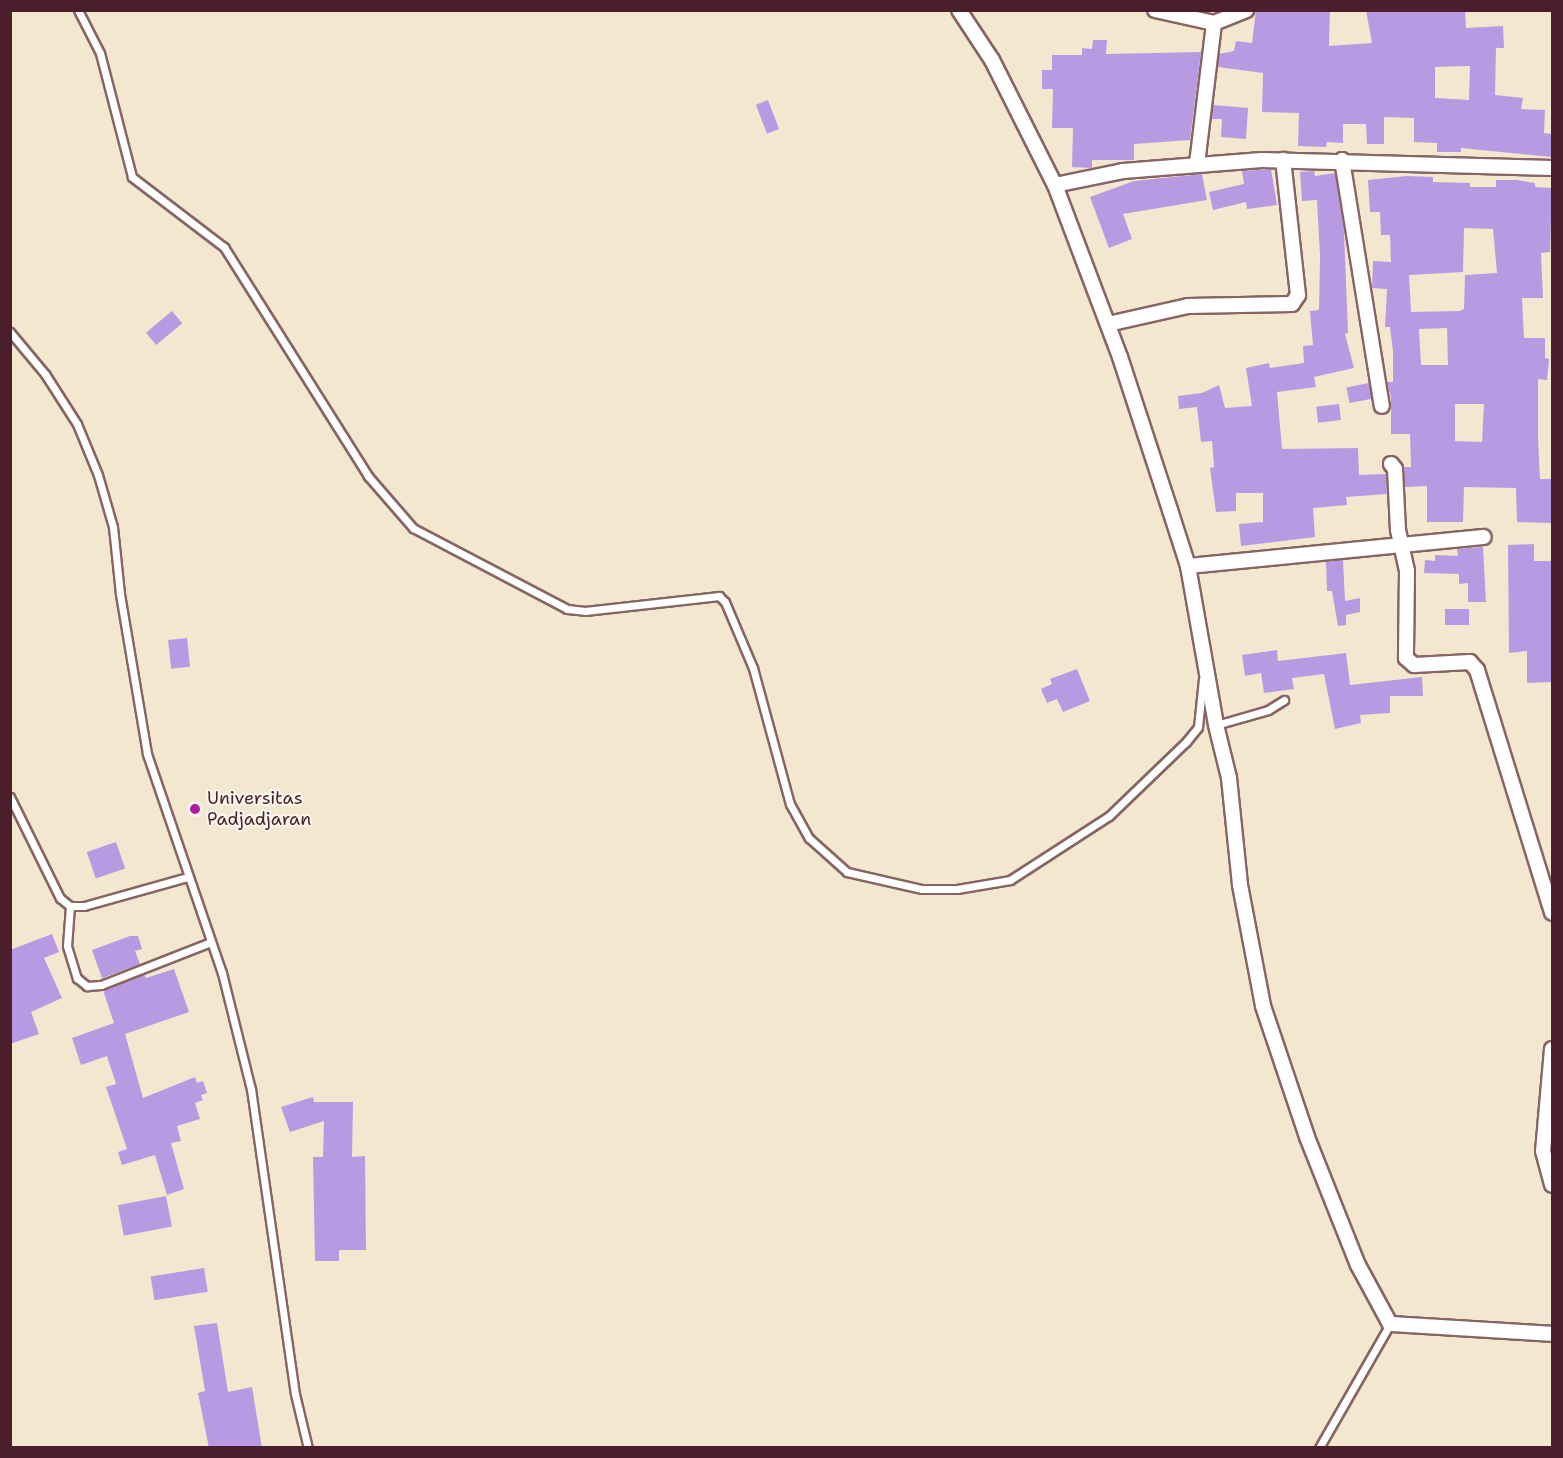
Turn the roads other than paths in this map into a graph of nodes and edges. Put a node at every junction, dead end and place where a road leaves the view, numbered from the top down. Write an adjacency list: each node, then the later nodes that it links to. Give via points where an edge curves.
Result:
1 (78, 10): 19 (lane, via 100,52 132,177 224,246 368,476 413,528 567,609 585,611 719,596 753,668 790,804 809,838 847,872 885,884 922,889 957,889 1010,880 1109,816 1198,727 1204,672)
2 (959, 10): 11 (street, via 992,60)
3 (1155, 10): 6 (street)
4 (1247, 10): 5 (street)
5 (1229, 14): 6 (street)
6 (1214, 23): 9 (street)
7 (1283, 160): 8 (street); 9 (street); 12 (street, via 1298,295 1292,304 1188,306)
8 (1342, 160): 10 (street); 14 (street)
9 (1197, 164): 11 (street, via 1123,171)
10 (1552, 168)
11 (1055, 185): 12 (street)
12 (1108, 324): 18 (street)
13 (10, 332): 23 (lane, via 45,374 77,424 98,475 113,527 120,594 147,754)
14 (1382, 405)
15 (1391, 464): 17 (street, via 1395,470)
16 (1484, 537): 17 (street)
17 (1402, 545): 18 (street); 25 (street, via 1407,571 1407,658 1414,665 1470,662 1477,670)
18 (1188, 566): 19 (street)
19 (1202, 639): 21 (street)
20 (1284, 700): 21 (lane, via 1268,710)
21 (1215, 725): 29 (street, via 1229,778 1240,885 1263,1006 1315,1159 1358,1265)
22 (10, 797): 24 (lane, via 60,898)
23 (187, 877): 24 (lane, via 84,906); 26 (lane)
24 (70, 906): 26 (lane, via 67,946 77,978 87,986 100,985)
25 (1552, 914)
26 (211, 942): 31 (lane, via 251,1089 295,1394)
27 (1552, 1049): 28 (street, via 1543,1150)
28 (1552, 1185)
29 (1390, 1324): 30 (street); 32 (lane)
30 (1552, 1334)
31 (308, 1448)
32 (1319, 1448)

